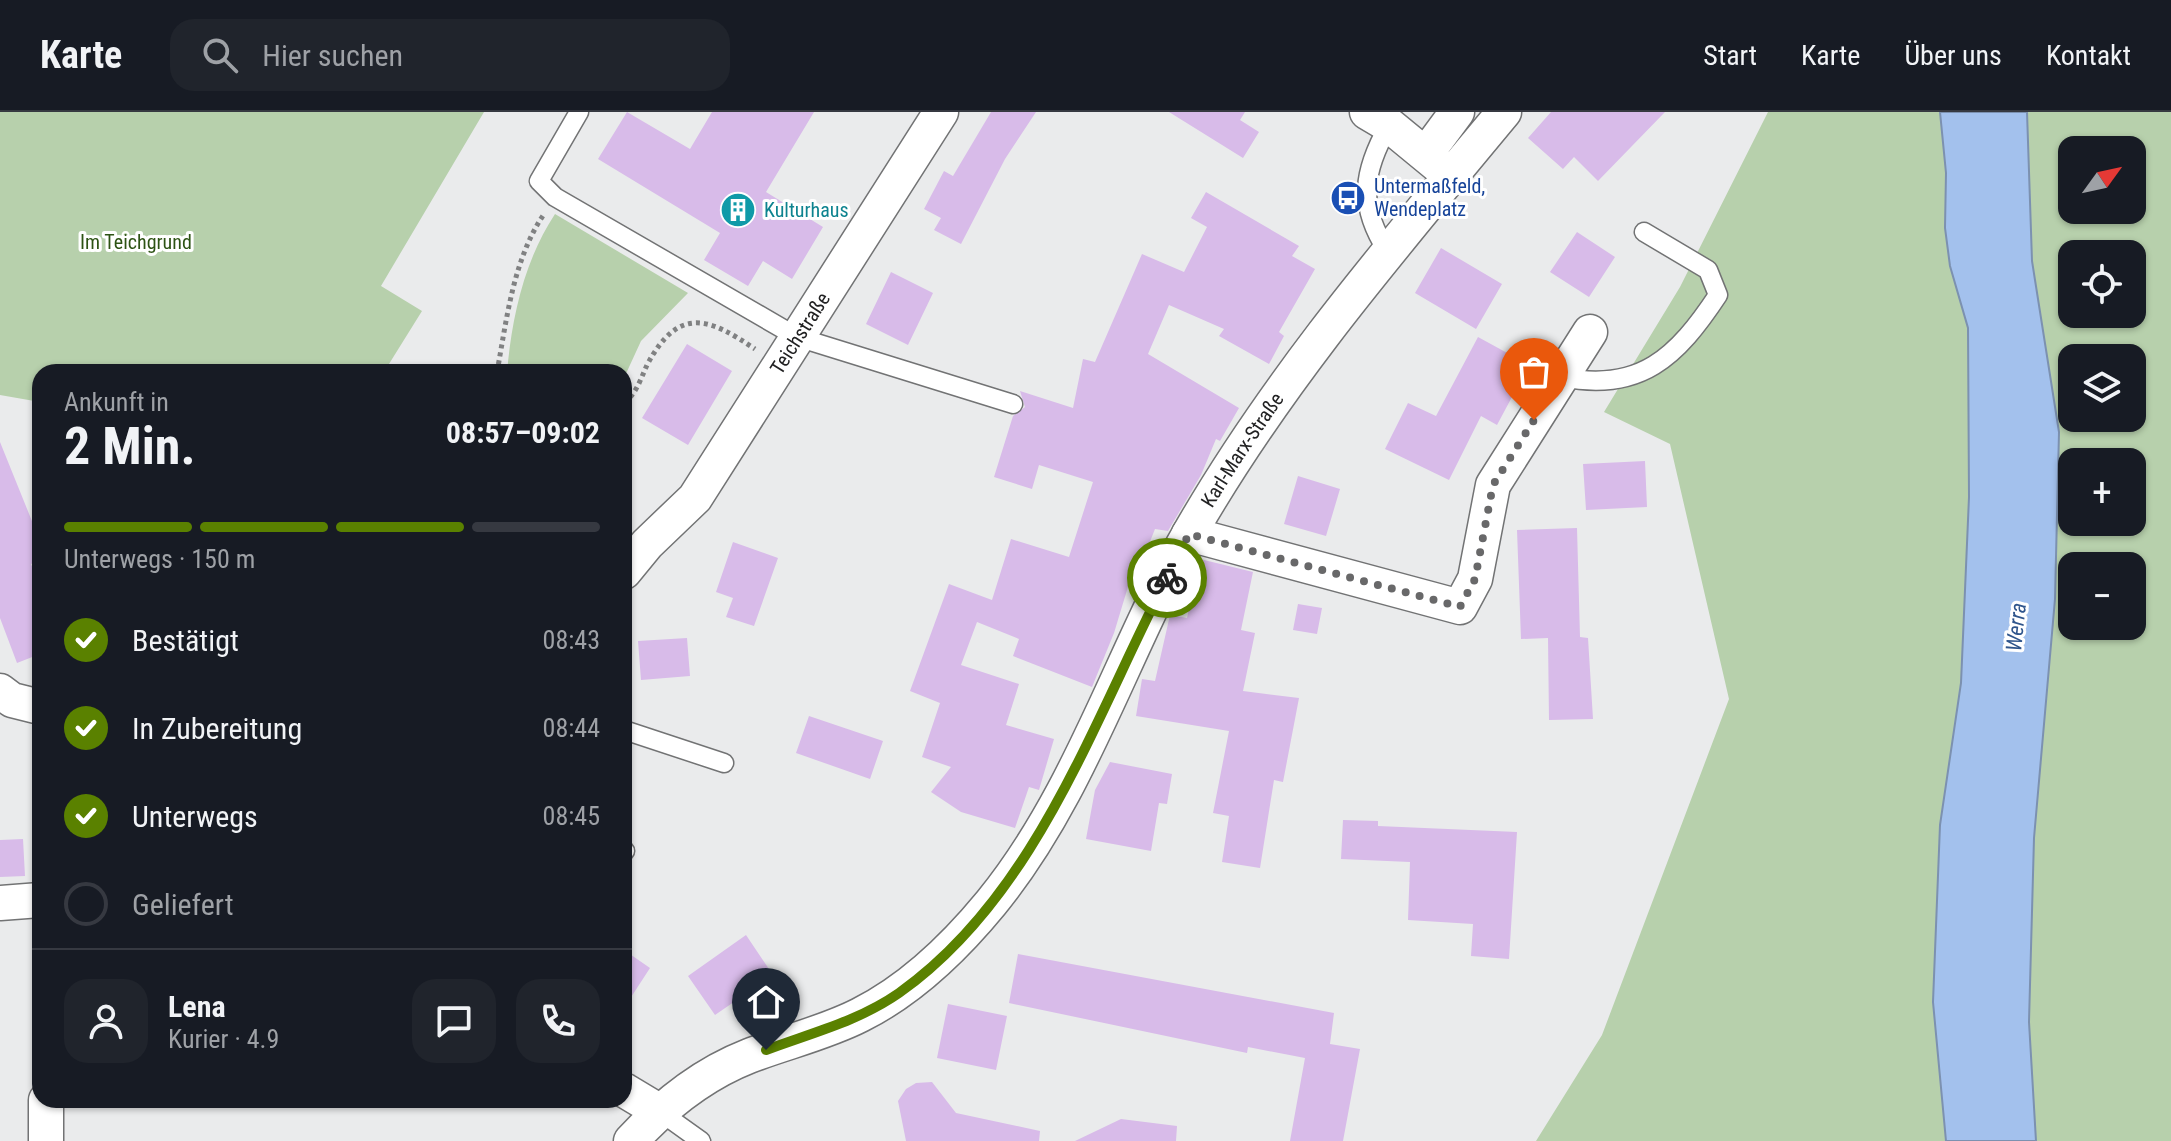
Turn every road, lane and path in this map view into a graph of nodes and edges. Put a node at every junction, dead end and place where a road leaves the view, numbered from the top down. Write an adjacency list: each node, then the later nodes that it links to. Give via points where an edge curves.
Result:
1 (579, 112): 7 (lane, via 539,181)
2 (941, 112): 11 (street, Teichstraße)
3 (1457, 112): 6 (street)
4 (1504, 112): 6 (street, Karl-Marx-Straße)
5 (1378, 118): 6 (street); 9 (lane, via 1367,174 1370,214)
6 (1439, 165): 9 (street, Karl-Marx-Straße)
7 (555, 197): 11 (lane); 12 (path, via 527,238)
8 (1644, 232): 13 (lane, via 1708,270 1718,295 1691,336 1629,378 1595,384)
9 (1388, 252): 16 (street, Karl-Marx-Straße, via 1236,453)
10 (1590, 332): 13 (street)
11 (788, 351): 14 (path, via 701,321 683,325 649,361); 15 (lane); 17 (street, Teichstraße, via 695,498)
12 (498, 364)
13 (1562, 377): 16 (street, via 1493,485 1475,579 1460,607)
14 (632, 389)
15 (1013, 404)
16 (1189, 534): 26 (street, Karl-Marx-Straße, via 1068,782 992,901 944,955 899,993 857,1017 745,1058)
17 (635, 538)
18 (0, 691): 19 (street)
19 (32, 705)
20 (632, 733): 21 (lane)
21 (724, 763)
22 (32, 901): 23 (street)
23 (0, 903)
24 (632, 1095): 26 (street)
25 (46, 1108): 27 (street)
26 (659, 1111): 28 (street, Karl-Marx-Straße); 29 (lane)
27 (46, 1141)
28 (631, 1141)
29 (701, 1141)

